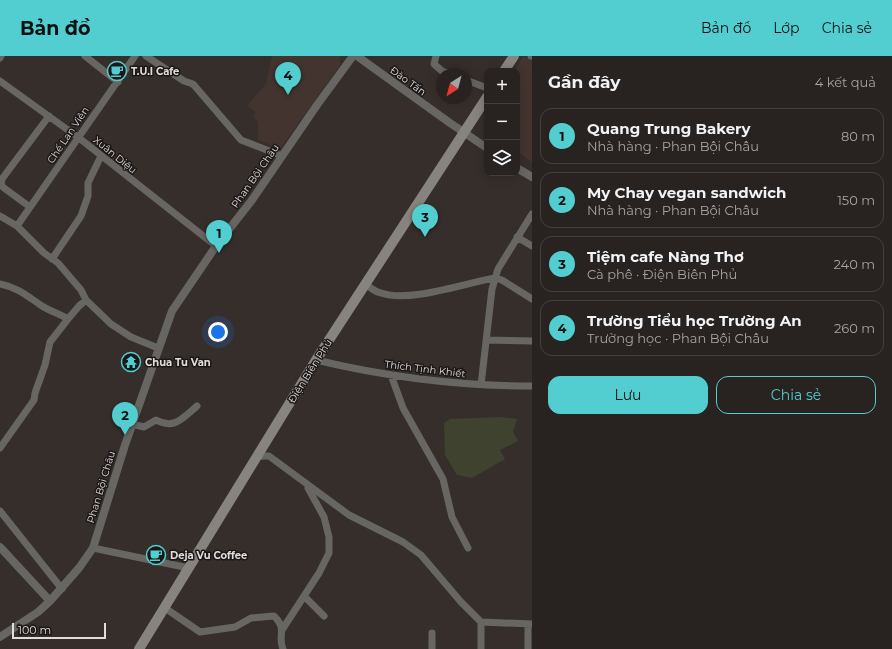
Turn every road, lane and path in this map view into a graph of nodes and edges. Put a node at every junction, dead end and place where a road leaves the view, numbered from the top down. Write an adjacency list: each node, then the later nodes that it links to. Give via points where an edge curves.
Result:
1 (84, 56): 11 (street)
2 (135, 56): 11 (street, Chế Lan Viên)
3 (146, 56): 20 (street, via 184,81 193,84 241,140)
4 (353, 56): 20 (street, Phan Bội Châu)
5 (357, 56): 16 (street, Đào Tấn)
6 (436, 56): 8 (street, via 434,64)
7 (514, 56): 9 (main road)
8 (439, 68)
9 (506, 68)
10 (0, 81): 15 (street, Xuân Diệu)
11 (118, 82): 17 (street, Chế Lan Viên)
12 (472, 82): 13 (street)
13 (484, 87)
14 (484, 102): 16 (main road, Điện Biên Phủ)
15 (49, 116): 17 (street, Xuân Diệu); 23 (street, via 2,179 1,185)
16 (463, 133): 18 (street, Đào Tấn); 33 (main road, Điện Biên Phủ)
17 (79, 138): 19 (street, Xuân Diệu); 23 (street, Chế Lan Viên)
18 (484, 146)
19 (101, 156): 28 (street, Xuân Diệu); 30 (street, via 88,182 88,196 81,216)
20 (282, 156): 28 (street, Phan Bội Châu)
21 (520, 170): 22 (street)
22 (532, 177)
23 (30, 208): 26 (street, Chế Lan Viên)
24 (532, 214): 27 (street)
25 (0, 216): 26 (street)
26 (17, 226): 30 (street)
27 (517, 237): 29 (street); 31 (street, via 498,268)
28 (216, 246): 39 (street, Phan Bội Châu, via 172,312)
29 (532, 246)
30 (52, 259): 35 (street, via 81,290)
31 (495, 278): 33 (street, via 408,296 380,293); 34 (street); 37 (street)
32 (0, 284): 36 (street, via 20,290 43,307)
33 (365, 284): 40 (main road, Điện Biên Phủ)
34 (532, 299)
35 (86, 300): 36 (street); 39 (street, via 111,324)
36 (68, 319): 46 (street, via 50,342 34,400)
37 (486, 340): 38 (street); 42 (street)
38 (532, 341)
39 (158, 348): 45 (street, Phan Bội Châu)
40 (316, 360): 41 (street, Thích Tịnh Khiết); 47 (main road, Điện Biên Phủ)
41 (391, 375): 42 (street, Thích Tịnh Khiết); 52 (street, via 403,408 442,479 452,517)
42 (481, 385): 43 (street, Thích Tịnh Khiết)
43 (532, 386)
44 (197, 406): 45 (street, via 176,424 163,424 156,420 144,426)
45 (132, 424): 51 (street, Phan Bội Châu)
46 (0, 448)
47 (256, 457): 48 (street, via 269,456); 53 (main road, Điện Biên Phủ)
48 (307, 485): 55 (street, via 324,518 329,537 329,553); 59 (street, via 349,515 403,542 420,554)
49 (0, 511): 54 (street)
50 (0, 547): 56 (street)
51 (93, 548): 53 (street); 54 (street, Phan Bội Châu)
52 (468, 548)
53 (189, 568): 57 (main road, Điện Biên Phủ)
54 (62, 589): 56 (street, Phan Bội Châu)
55 (304, 596): 58 (street); 61 (street)
56 (50, 601): 63 (street, Phan Bội Châu, via 38,612)
57 (165, 608): 61 (street, via 200,632 235,626 251,618 263,616 274,616); 65 (main road, Điện Biên Phủ)
58 (324, 616)
59 (481, 622): 60 (street); 68 (street)
60 (530, 624): 69 (street)
61 (282, 630): 66 (street)
62 (432, 633): 67 (street)
63 (0, 636)
64 (274, 648): 66 (street)
65 (139, 649)
66 (282, 649)
67 (432, 649)
68 (481, 649)
69 (528, 649)

